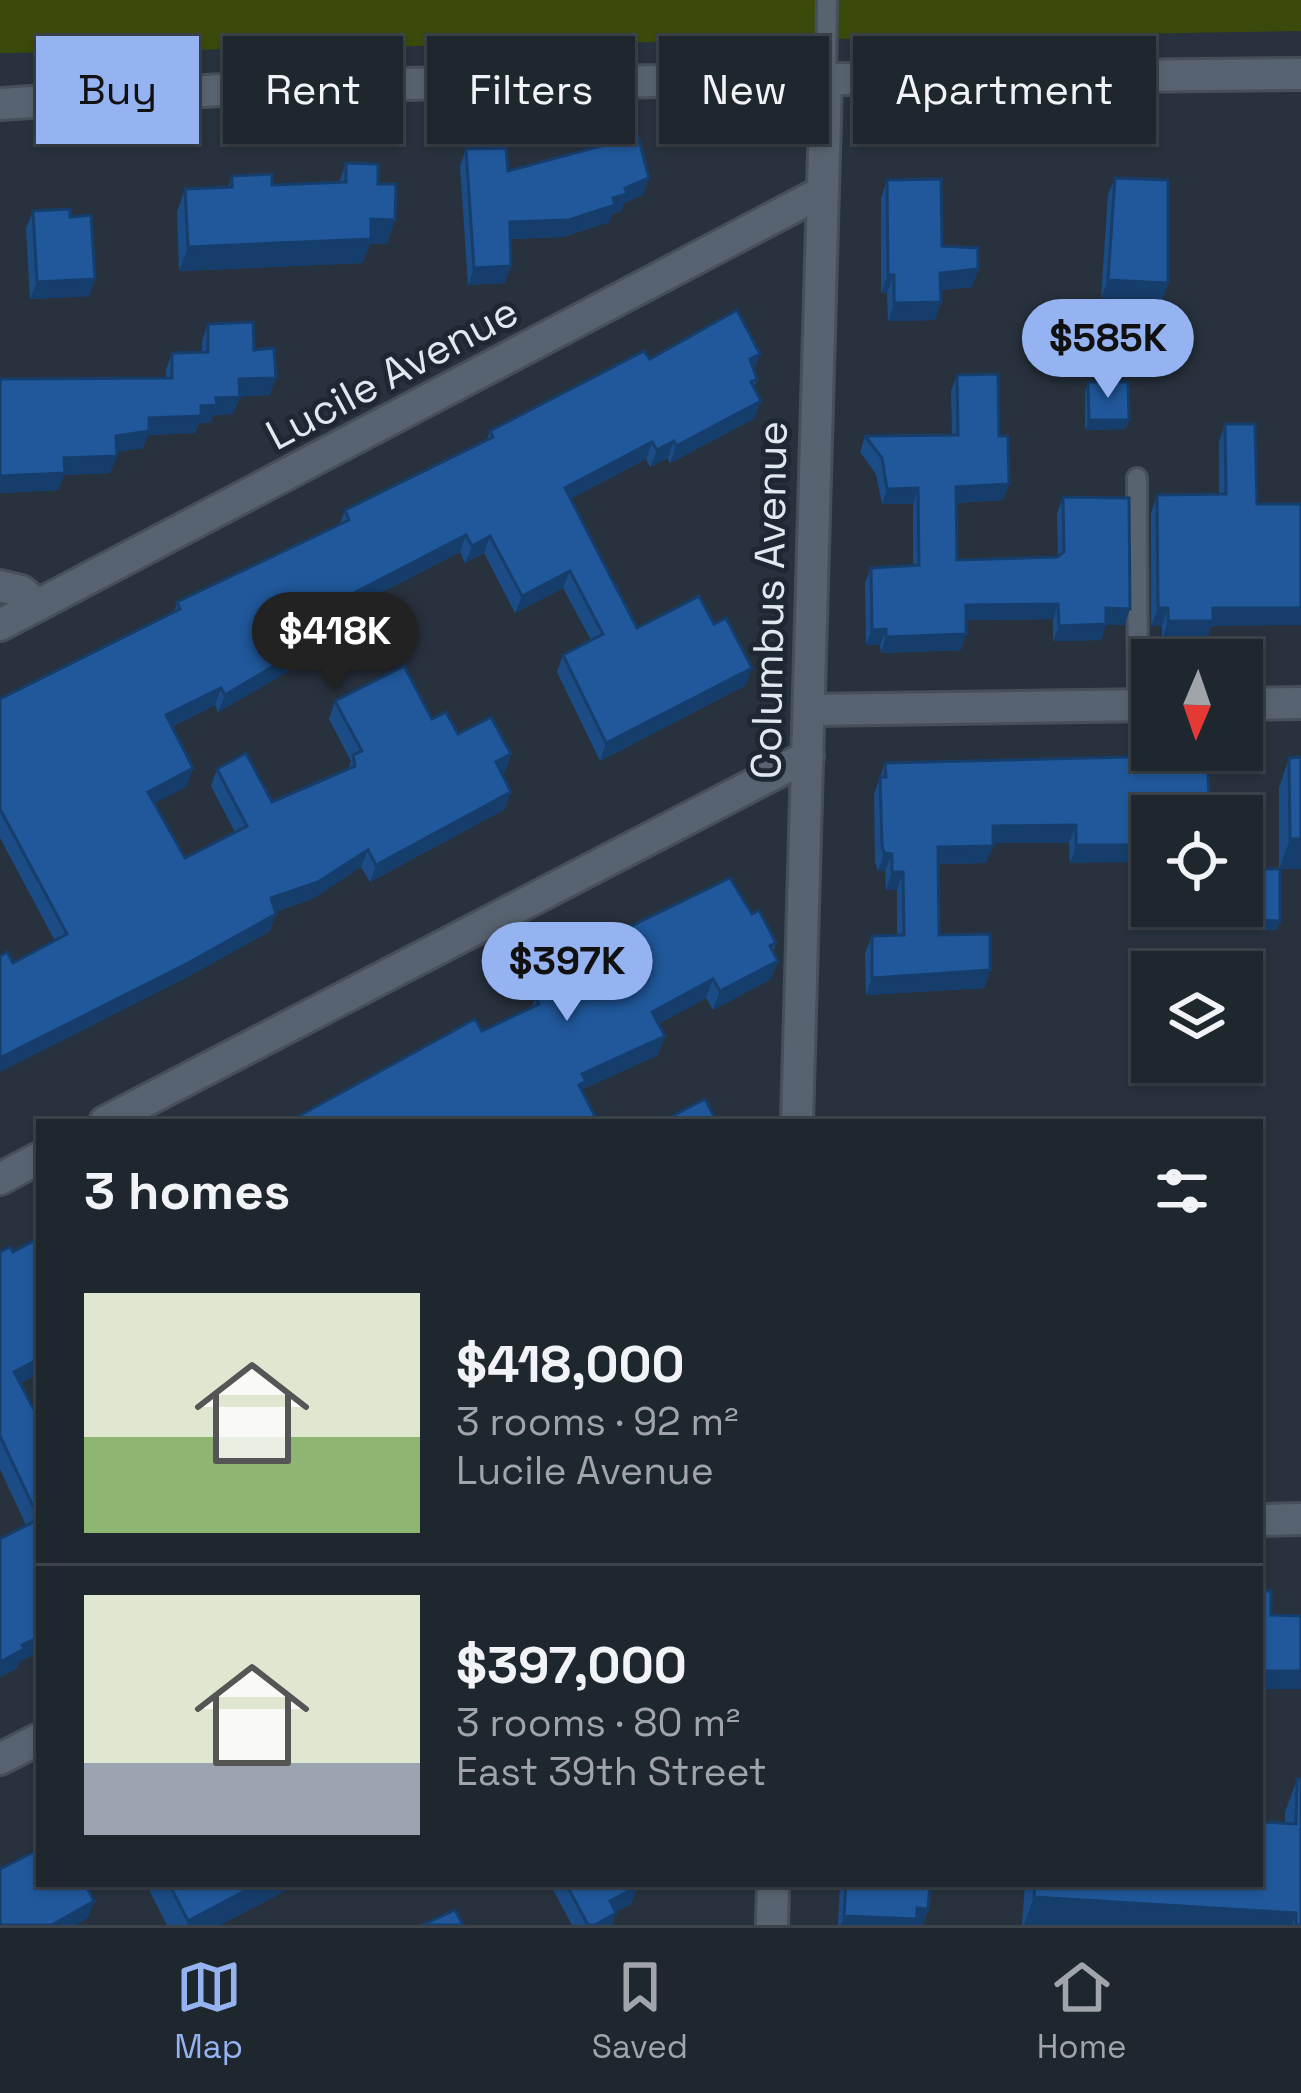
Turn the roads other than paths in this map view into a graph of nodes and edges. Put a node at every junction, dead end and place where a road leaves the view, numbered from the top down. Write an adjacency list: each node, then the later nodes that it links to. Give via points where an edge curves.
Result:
1 (827, 0): 2 (lane)
2 (827, 36)
3 (1301, 74): 4 (street)
4 (829, 81)
5 (659, 82): 6 (street, via 298,85)
6 (0, 104)
7 (824, 144): 8 (street, Columbus Avenue)
8 (822, 192): 11 (street, Lucile Avenue); 17 (street, Columbus Avenue)
9 (1137, 478): 13 (lane)
10 (0, 586): 11 (street)
11 (38, 605): 12 (street, Lucile Avenue)
12 (0, 625)
13 (1143, 639)
14 (1301, 703): 15 (street)
15 (1263, 704)
16 (1131, 705): 17 (street)
17 (809, 710): 18 (street, Columbus Avenue)
18 (808, 756): 19 (street); 20 (street, Columbus Avenue)
19 (111, 1119)
20 (797, 1119)
21 (36, 1160): 22 (street)
22 (0, 1179)
23 (1301, 1519): 24 (street)
24 (1263, 1520)
25 (36, 1741): 26 (street)
26 (0, 1760)
27 (773, 1887): 28 (street)
28 (772, 1925)

